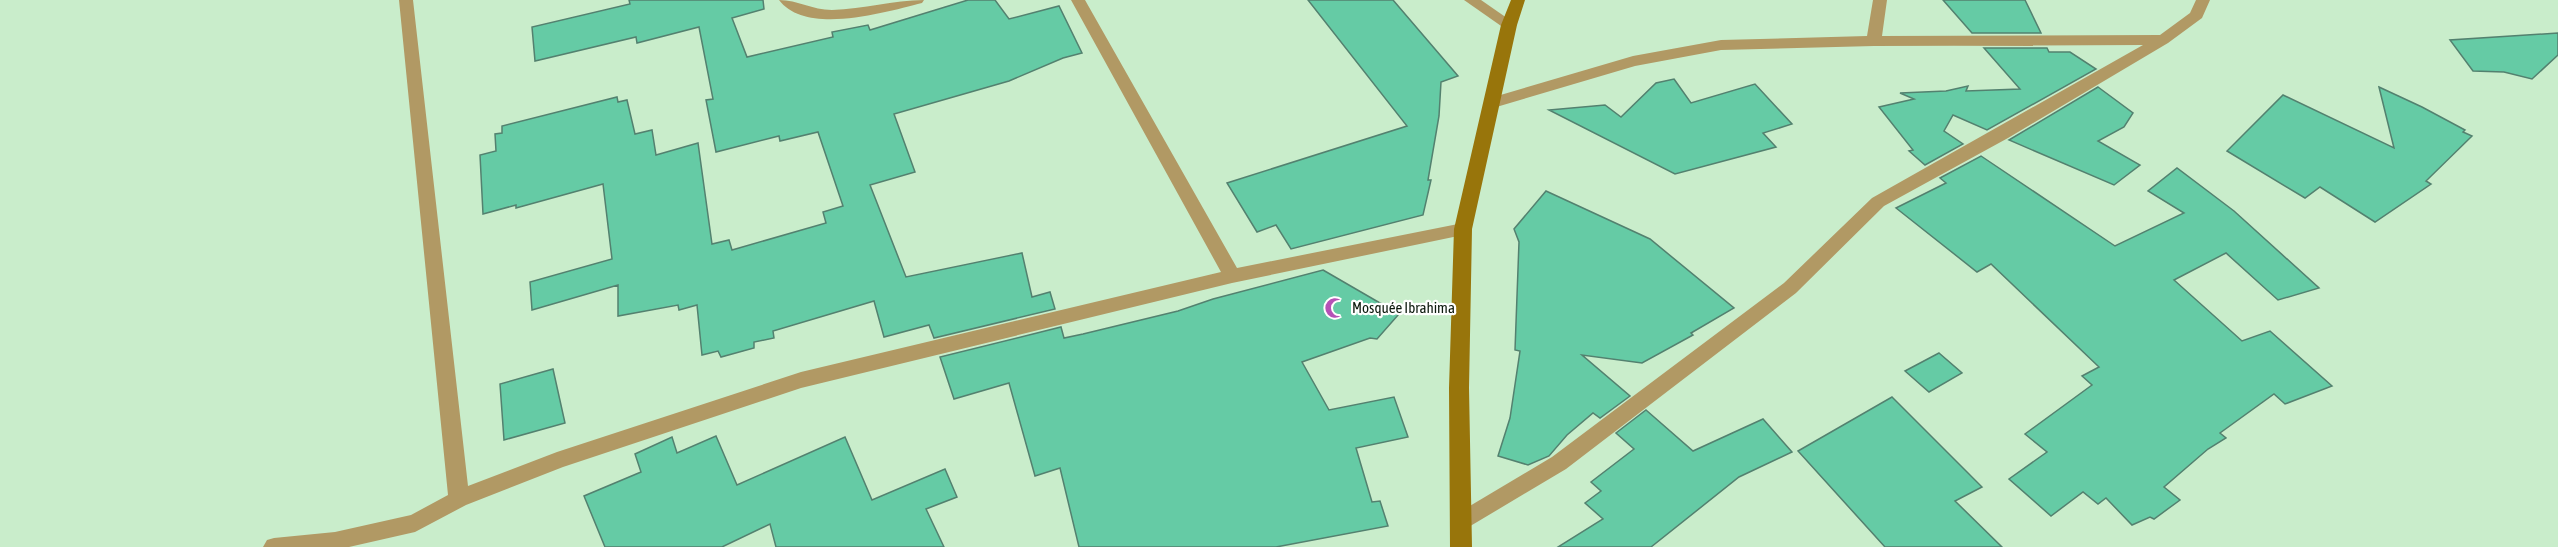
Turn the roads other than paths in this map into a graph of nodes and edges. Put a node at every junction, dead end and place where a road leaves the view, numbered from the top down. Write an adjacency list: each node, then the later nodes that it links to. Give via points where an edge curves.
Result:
1 (406, 0): 15 (street)
2 (786, 0): 3 (street, via 794,8 826,14 866,12)
3 (917, 0)
4 (1078, 0): 14 (street)
5 (1471, 0): 9 (street)
6 (1518, 0): 9 (street)
7 (1880, 0): 11 (street)
8 (2203, 0): 10 (street, via 2197,15)
9 (1509, 25): 12 (street)
10 (2163, 40): 11 (street); 16 (street, via 1878,202 1790,288 1559,463)
11 (1874, 41): 12 (street, via 1721,45 1633,61)
12 (1493, 103): 13 (street)
13 (1463, 229): 14 (street); 16 (street)
14 (1232, 276): 15 (street, via 801,381 557,460)
15 (459, 499): 17 (street, via 415,523 335,541)
16 (1460, 522): 18 (street)
17 (274, 547)
18 (1461, 547)

